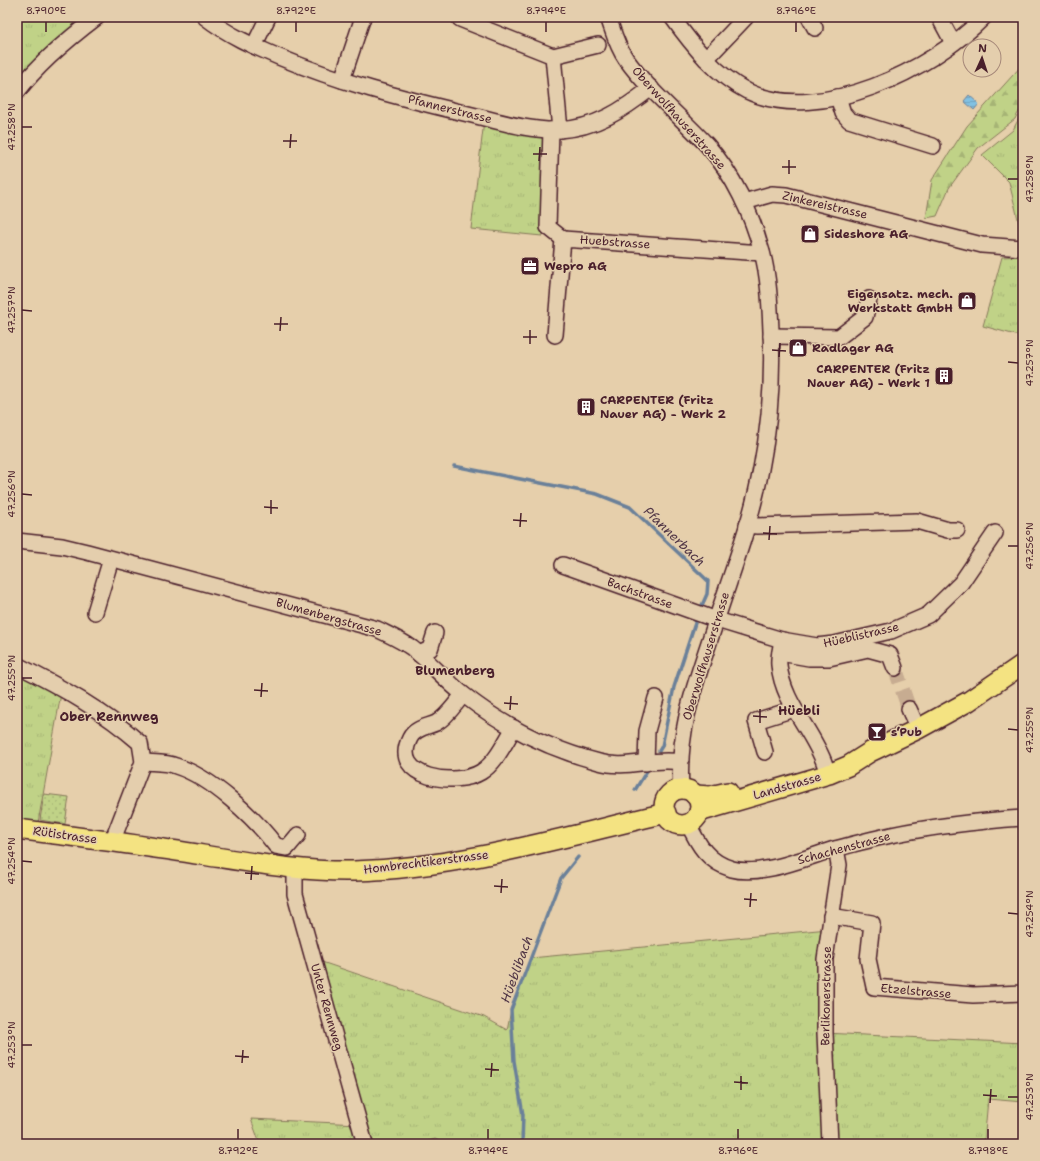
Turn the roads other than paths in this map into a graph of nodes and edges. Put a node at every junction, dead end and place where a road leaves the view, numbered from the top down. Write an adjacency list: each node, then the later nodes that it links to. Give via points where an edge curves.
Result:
1 (97, 17): 18 (street, via 55,51)
2 (206, 17): 13 (street, Pfannerstrasse, via 237,39)
3 (268, 17): 13 (street)
4 (363, 17): 16 (street)
5 (608, 17): 17 (street, Oberwolfhauserstrasse, via 626,59)
6 (672, 17): 15 (street)
7 (939, 17): 11 (street)
8 (984, 17): 11 (street)
9 (460, 20): 14 (street)
10 (739, 20): 15 (street)
11 (953, 43): 19 (street, via 928,61 874,87)
12 (598, 45): 14 (street)
13 (254, 46): 16 (street, Pfannerstrasse)
14 (553, 56): 20 (street)
15 (706, 59): 19 (street, via 728,80 762,97 796,102)
16 (342, 80): 20 (street, Pfannerstrasse, via 513,124)
17 (651, 88): 20 (street, Pfannerstrasse, via 612,116 580,127); 22 (street, Oberwolfhauserstrasse, via 708,146)
18 (17, 92)
19 (838, 97): 21 (street, via 843,113 849,120)
20 (555, 130): 23 (street, via 548,227)
21 (933, 146)
22 (744, 202): 24 (street, Zinkereistrasse, via 772,194 786,195 982,245); 25 (street, Oberwolfhauserstrasse)
23 (564, 239): 25 (street, Huebstrasse); 27 (street, Huebstrasse)
24 (1023, 248)
25 (762, 253): 28 (street, Oberwolfhauserstrasse, via 770,306)
26 (870, 299): 28 (street, via 865,317 839,337)
27 (555, 335)
28 (771, 336): 29 (street, Oberwolfhauserstrasse, via 771,396 761,470)
29 (747, 525): 30 (street, via 917,521); 36 (street, Oberwolfhauserstrasse)
30 (957, 530)
31 (995, 533): 38 (street, Hüeblistrasse, via 961,583 928,615 891,631 834,644)
32 (17, 541): 33 (street, Blumenbergstrasse, via 62,546)
33 (111, 559): 35 (street); 39 (street, Blumenbergstrasse, via 377,629 398,639)
34 (563, 565): 36 (street, Bachstrasse)
35 (95, 612)
36 (707, 616): 38 (street, Hüeblistrasse); 51 (street, Oberwolfhauserstrasse, via 682,739)
37 (435, 633): 39 (street, via 430,649)
38 (781, 647): 42 (street, via 809,658 828,658 868,649 890,655); 45 (street, via 779,664 789,701)
39 (419, 654): 43 (street, Blumenbergstrasse)
40 (1023, 664): 48 (main road, Landstrasse, via 969,701)
41 (17, 665): 52 (street, via 62,687 128,732 140,743)
42 (895, 668)
43 (463, 695): 47 (street, Blumenbergstrasse); 47 (street, via 442,719 420,728 411,736 407,757 411,766 419,773 443,779 465,778 480,773 490,764)
44 (656, 698): 53 (street, via 647,731)
45 (794, 709): 49 (street, via 756,721); 54 (street, via 818,747)
46 (909, 709): 48 (street)
47 (514, 728): 53 (street, Blumenbergstrasse, via 561,750 599,762 624,766)
48 (918, 729): 50 (main road, Landstrasse)
49 (765, 752)
50 (870, 752): 54 (main road, Landstrasse); 55 (main road, Landstrasse, via 830,774)
51 (674, 761): 53 (street, Blumenbergstrasse); 55 (street, Oberwolfhauserstrasse)
52 (142, 762): 59 (street, via 175,765 190,771 247,812 276,846 286,848); 60 (street)
53 (649, 762)
54 (825, 765): 55 (main road, Landstrasse, via 710,796)
55 (691, 805): 56 (main road, via 683,824 672,821); 56 (main road, via 676,790 667,797 664,807); 61 (street, Schachenstrasse, via 695,839 710,858 734,870 755,870 784,865)
56 (666, 813): 62 (main road, Hombrechtikerstrasse, via 536,846 476,857 374,870)
57 (1023, 818): 61 (street, Schachenstrasse, via 934,827)
58 (17, 829): 60 (main road, Rütistrasse)
59 (298, 835)
60 (112, 842): 62 (main road, Hombrechtikerstrasse)
61 (836, 849): 63 (street, Berlikonerstrasse, via 838,865)
62 (294, 869): 65 (street, Unter Rennweg, via 295,894)
63 (830, 916): 64 (street, Etzelstrasse, via 872,923 868,959 874,987 973,995); 66 (street, Berlikonerstrasse, via 825,958 825,1006)
64 (1023, 993)
65 (365, 1144)
66 (830, 1144)

